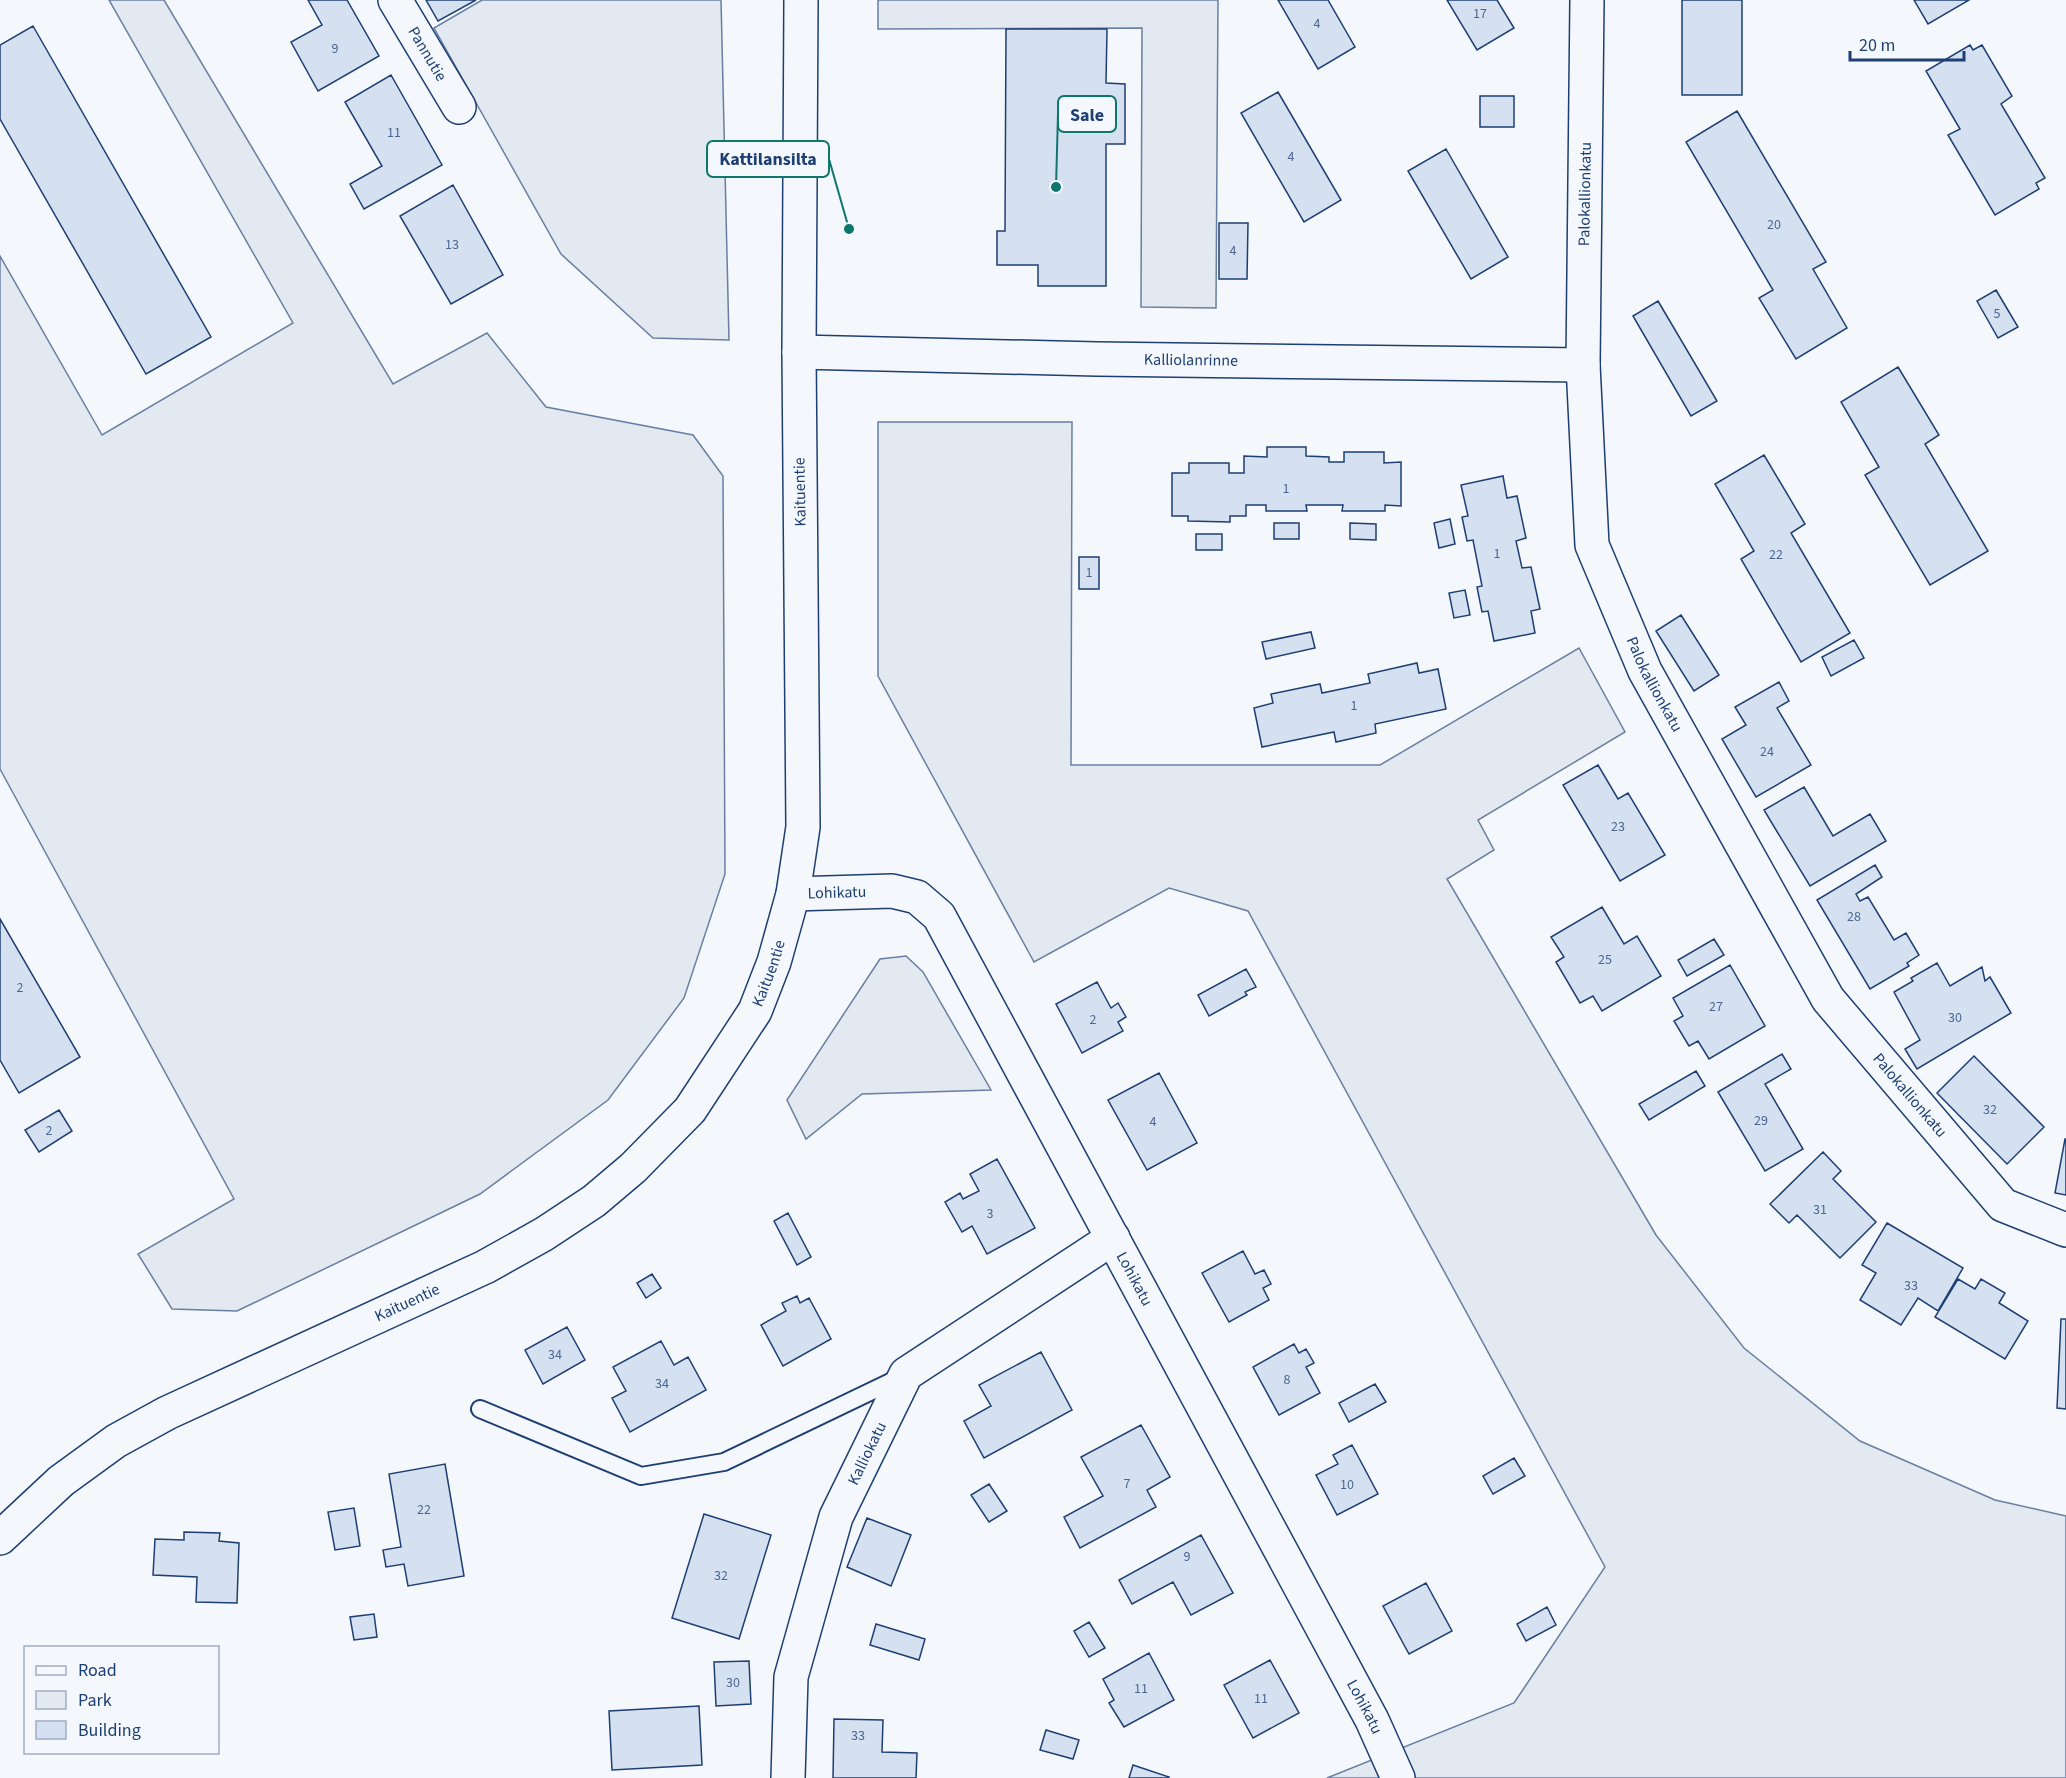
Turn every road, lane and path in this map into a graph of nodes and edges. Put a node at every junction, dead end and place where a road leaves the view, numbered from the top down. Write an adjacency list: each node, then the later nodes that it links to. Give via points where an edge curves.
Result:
1 (396, 0): 4 (street, Pannutie)
2 (801, 0): 5 (street, Kaituentie)
3 (1587, 0): 6 (street, Palokallionkatu)
4 (459, 108)
5 (799, 352): 6 (street, Kalliolanrinne); 7 (street, Kaituentie, via 803,827)
6 (1583, 365): 8 (street, Palokallionkatu, via 1592,545 1645,671 1689,752 1828,999 2003,1205)
7 (793, 894): 9 (street, Lohikatu, via 892,891 917,897 939,916); 12 (street, Kaituentie, via 774,962 754,1011 690,1110 594,1201 485,1267 167,1413 116,1441 61,1481)
8 (2066, 1230)
9 (1113, 1238): 10 (street); 14 (street, Lohikatu, via 1372,1720)
10 (906, 1374): 11 (lane, via 724,1462 641,1476); 13 (street, Kalliokatu, via 836,1517 790,1677)
11 (480, 1409)
12 (0, 1538)
13 (788, 1778)
14 (1398, 1778)

